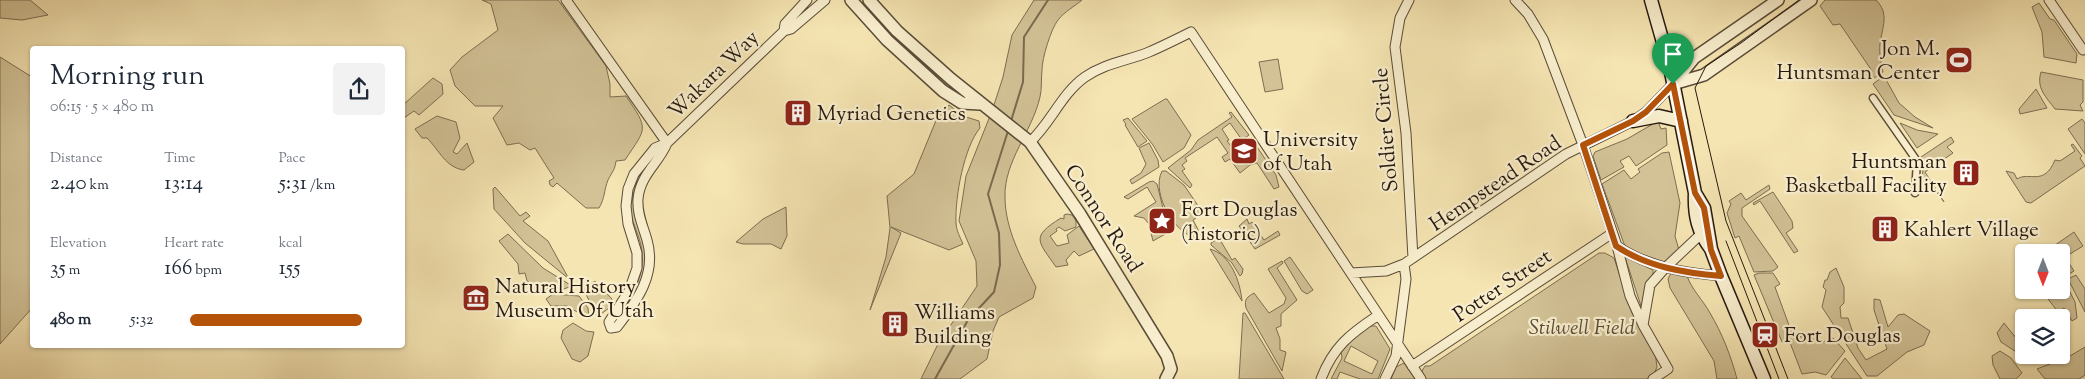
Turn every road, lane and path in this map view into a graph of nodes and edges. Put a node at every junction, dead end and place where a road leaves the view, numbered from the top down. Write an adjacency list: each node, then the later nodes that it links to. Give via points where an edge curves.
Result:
1 (566, 0): 20 (street)
2 (807, 0): 12 (street, Wakara Way, via 785,24)
3 (825, 0): 12 (street, Wakara Way, via 792,29)
4 (851, 0): 16 (street, via 887,40 943,91 962,103)
5 (868, 0): 16 (street, Connor Road, via 897,31)
6 (1409, 0): 28 (street, Soldier Circle, via 1400,18 1395,47 1406,133)
7 (1515, 0): 21 (street, via 1543,39)
8 (1651, 0): 14 (main road)
9 (1778, 0): 14 (street, via 1694,58)
10 (1811, 0): 14 (street, via 1704,75)
11 (2049, 0): 13 (street)
12 (784, 31): 20 (street, Wakara Way)
13 (2083, 50)
14 (1673, 84): 17 (street, Hempstead Road); 18 (main road)
15 (1873, 98): 23 (street, via 1917,162)
16 (980, 104): 19 (street, Connor Road)
17 (1633, 121): 18 (main road, via 1659,116); 21 (street, Hempstead Road)
18 (1680, 121): 22 (main road)
19 (1030, 142): 31 (street, via 1042,131 1071,89 1084,78 1117,61 1149,52 1191,32); 37 (street, Connor Road, via 1126,286 1167,356)
20 (667, 143): 20 (street, Wakara Way, via 646,157 628,189 626,216 638,252 637,268 629,291 609,322 611,328 617,327 626,316 646,280 649,250 638,199 645,176)
21 (1583, 145): 24 (street); 28 (street, Hempstead Road)
22 (1695, 193): 25 (main road, via 1694,210); 27 (main road, via 1704,208)
23 (1915, 193)
24 (1611, 234): 26 (street); 36 (street, Potter Street)
25 (1700, 235): 27 (main road); 30 (street)
26 (1616, 246): 30 (street); 34 (street, via 1630,296)
27 (1711, 250): 32 (main road)
28 (1413, 258): 29 (street, Hempstead Road)
29 (1404, 264): 31 (street, Hempstead Road, via 1386,271); 35 (street, via 1406,279)
30 (1665, 268): 32 (street); 34 (street, via 1648,291)
31 (1351, 273): 33 (street)
32 (1721, 276): 42 (main road)
33 (1377, 316): 35 (street); 38 (street, via 1340,344 1331,355)
34 (1643, 325): 41 (street, via 1668,369)
35 (1397, 344): 36 (street); 39 (street, via 1396,356)
36 (1412, 366): 40 (street)
37 (1168, 375)
38 (1321, 379)
39 (1385, 379)
40 (1421, 379)
41 (1653, 379)
42 (1764, 379)

